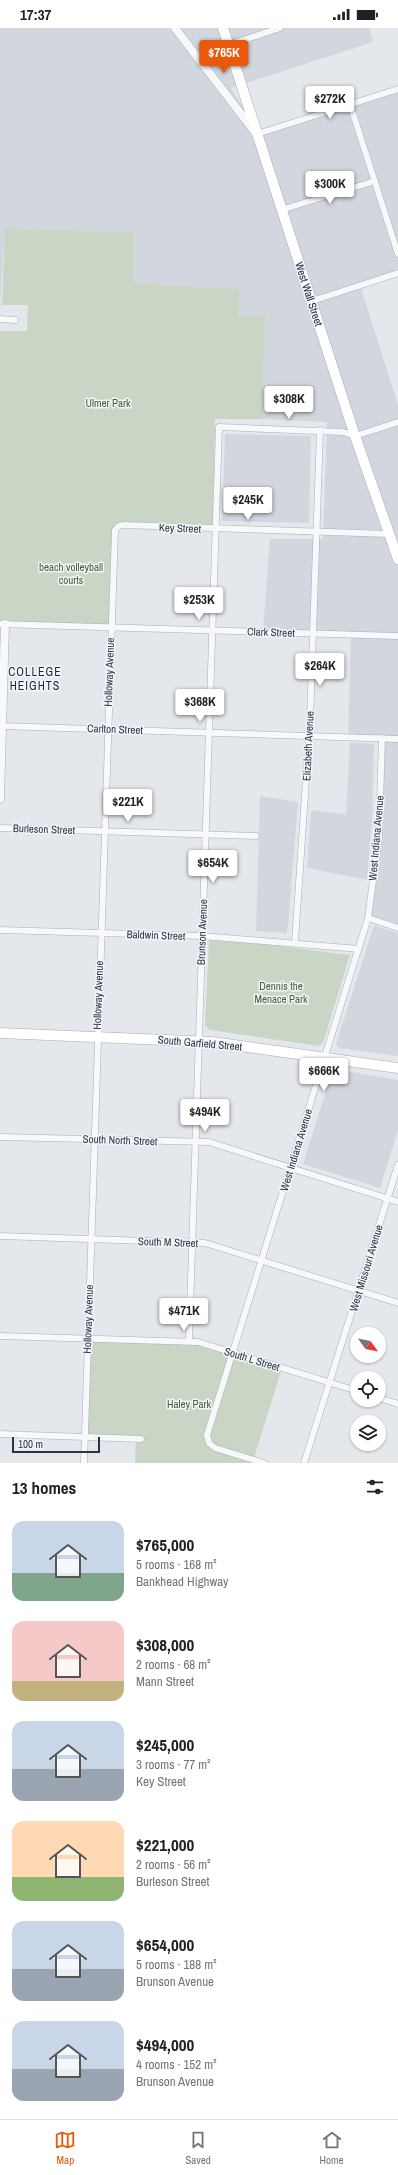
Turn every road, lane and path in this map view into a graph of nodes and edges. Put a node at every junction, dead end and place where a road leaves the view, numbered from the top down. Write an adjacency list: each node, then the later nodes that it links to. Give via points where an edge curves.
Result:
1 (175, 28): 7 (street)
2 (223, 28): 4 (main road, West Wall Street)
3 (280, 28): 4 (street)
4 (228, 45): 7 (main road, West Wall Street)
5 (398, 89): 6 (street)
6 (350, 104): 7 (street); 8 (street)
7 (257, 134): 9 (main road, West Wall Street)
8 (375, 181): 9 (street); 10 (street)
9 (281, 210): 12 (main road, West Wall Street)
10 (398, 254)
11 (398, 273): 12 (street)
12 (312, 300): 17 (main road, West Wall Street)
13 (0, 319): 14 (street)
14 (15, 320)
15 (398, 422): 17 (street)
16 (320, 430): 17 (street); 19 (street, Brunson Avenue, via 219,427); 20 (street, Elizabeth Avenue)
17 (355, 436): 21 (main road, West Wall Street)
18 (116, 528): 19 (street, Key Street, via 124,525); 24 (street, Holloway Avenue, via 113,536)
19 (215, 529): 20 (street, Key Street); 25 (street, Brunson Avenue)
20 (317, 532): 21 (street, Key Street); 26 (street, Elizabeth Avenue)
21 (389, 534): 22 (main road, West Wall Street)
22 (397, 552)
23 (3, 624): 24 (street, Clark Street); 28 (street)
24 (110, 627): 25 (street, Clark Street); 29 (street, Holloway Avenue)
25 (212, 630): 26 (street, Clark Street); 30 (street, Brunson Avenue)
26 (313, 634): 27 (street, Clark Street); 31 (street, Elizabeth Avenue)
27 (398, 636)
28 (1, 726): 29 (street, Carlton Street); 34 (street)
29 (107, 729): 30 (street, Carlton Street); 36 (street, Holloway Avenue)
30 (208, 732): 31 (street, Carlton Street); 37 (street, Brunson Avenue)
31 (309, 736): 32 (street, Carlton Street); 44 (street, Elizabeth Avenue)
32 (382, 738): 33 (street, Carlton Street); 39 (street, West Indiana Avenue, via 379,836)
33 (398, 739)
34 (0, 799)
35 (0, 828): 36 (street, Burleson Street)
36 (104, 831): 37 (street, Burleson Street); 42 (street, Holloway Avenue)
37 (205, 834): 38 (street, Burleson Street); 43 (street, Brunson Avenue)
38 (256, 836)
39 (368, 918): 40 (street); 45 (street, West Indiana Avenue)
40 (398, 928)
41 (0, 930): 42 (street, Baldwin Street)
42 (101, 933): 43 (street, Baldwin Street); 47 (street, Holloway Avenue)
43 (202, 936): 44 (street, Baldwin Street); 48 (street, Brunson Avenue)
44 (295, 942): 45 (street, Baldwin Street)
45 (359, 949): 49 (street, West Indiana Avenue)
46 (0, 1033): 47 (main road, South Garfield Street)
47 (97, 1037): 48 (main road, South Garfield Street); 52 (street, Holloway Avenue)
48 (199, 1041): 49 (main road, South Garfield Street); 53 (street, Brunson Avenue)
49 (325, 1057): 50 (main road, South Garfield Street); 55 (street, West Indiana Avenue)
50 (398, 1068)
51 (0, 1136): 52 (street, South North Street)
52 (94, 1140): 53 (street, South North Street); 59 (street, Holloway Avenue)
53 (196, 1142): 55 (street, South North Street, via 208,1142); 60 (street, Brunson Avenue)
54 (398, 1165): 56 (street, West Missouri Avenue)
55 (290, 1168): 56 (street, South North Street); 61 (street, West Indiana Avenue)
56 (387, 1199): 57 (street, South North Street); 62 (street, West Missouri Avenue)
57 (398, 1202)
58 (0, 1236): 59 (street, South M Street)
59 (91, 1239): 60 (street, South M Street); 65 (street, Holloway Avenue)
60 (192, 1242): 61 (street, South M Street, via 204,1243); 66 (street, Brunson Avenue)
61 (262, 1261): 62 (street, South M Street); 67 (street, West Indiana Avenue)
62 (358, 1291): 63 (street, South M Street); 68 (street, West Missouri Avenue)
63 (398, 1303)
64 (0, 1336): 65 (street, South L Street)
65 (88, 1338): 66 (street, South L Street); 73 (street, Holloway Avenue)
66 (189, 1341): 67 (street, South L Street)
67 (232, 1353): 68 (street, South L Street); 76 (street, West Indiana Avenue, via 208,1432 208,1440 215,1448)
68 (330, 1383): 69 (street, South L Street); 77 (street, West Missouri Avenue)
69 (350, 1389)
70 (386, 1400): 71 (street)
71 (398, 1404)
72 (0, 1434): 73 (street)
73 (84, 1437): 74 (street); 75 (street, Holloway Avenue)
74 (141, 1439)
75 (84, 1463)
76 (264, 1463)
77 (304, 1463)

